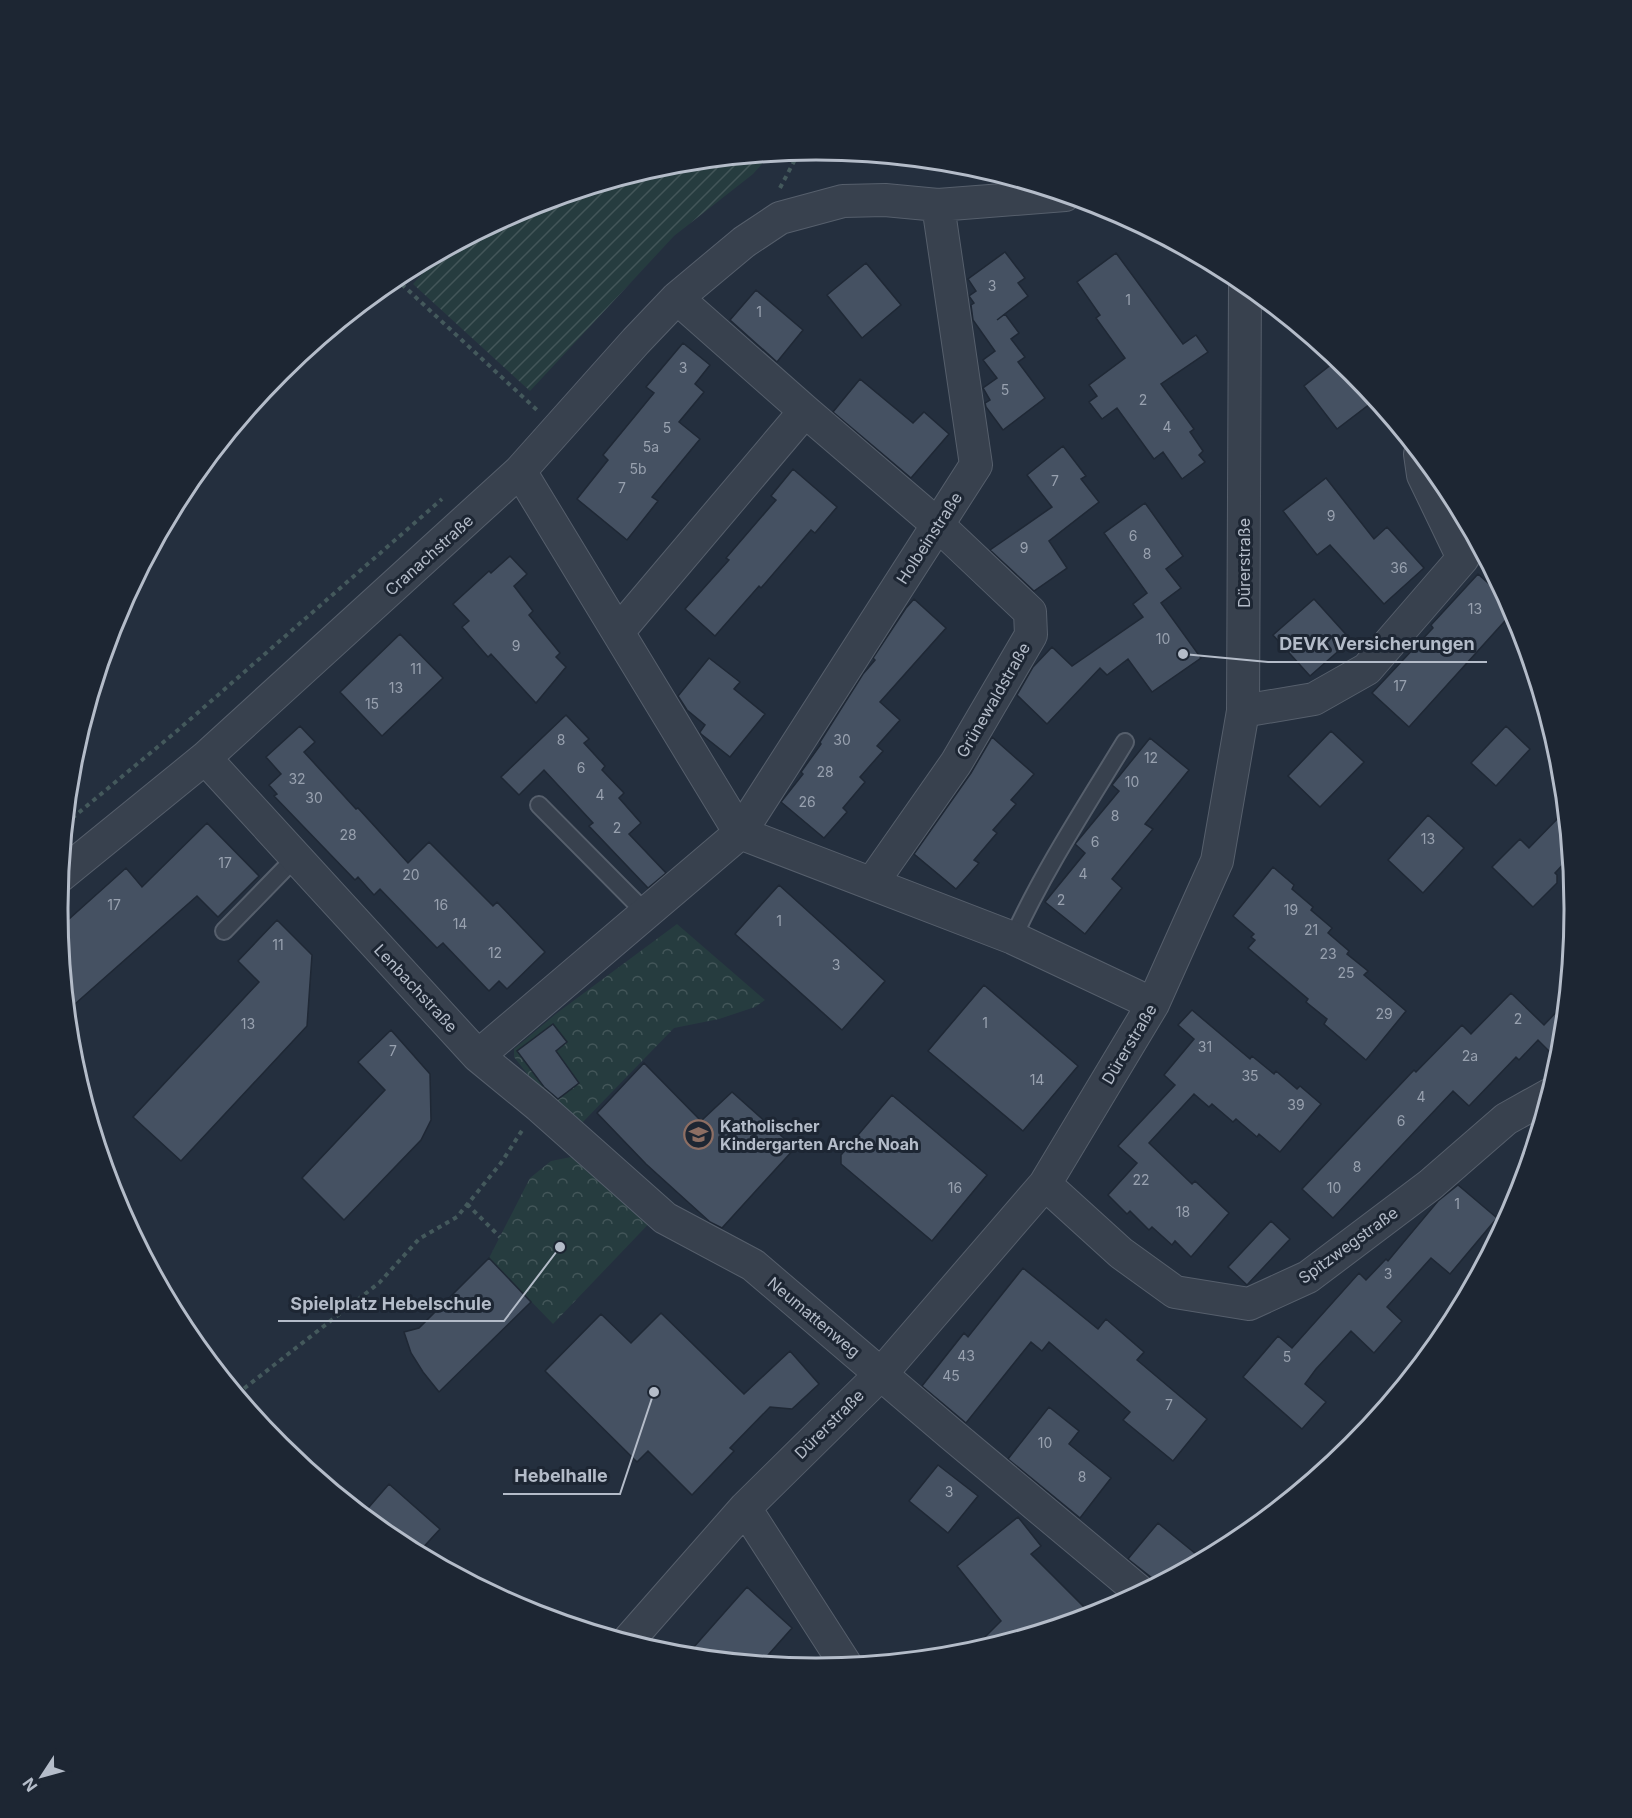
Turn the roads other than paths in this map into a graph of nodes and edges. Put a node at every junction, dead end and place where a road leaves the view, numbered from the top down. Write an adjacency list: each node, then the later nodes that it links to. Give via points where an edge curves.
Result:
1 (1046, 197): 2 (street)
2 (938, 206): 4 (street, Cranachstraße, via 885,200 775,205 744,242); 8 (street, Holbeinstraße, via 976,465)
3 (1245, 296): 11 (street, Dürerstraße)
4 (677, 298): 5 (street, Grünewaldstraße); 6 (street, Cranachstraße)
5 (804, 411): 8 (street, Grünewaldstraße); 10 (street)
6 (520, 471): 10 (street); 13 (street, Cranachstraße)
7 (1422, 471): 9 (street)
8 (938, 525): 15 (street, Holbeinstraße); 18 (street, Grünewaldstraße, via 1030,612 1031,635 956,764)
9 (1471, 552): 11 (street, via 1367,669 1314,699)
10 (618, 632): 15 (street)
11 (1243, 711): 22 (street, Dürerstraße, via 1217,861)
12 (1125, 742): 21 (lane, via 1056,856)
13 (205, 758): 16 (street, Lenbachstraße); 17 (street, Cranachstraße)
14 (538, 805): 19 (lane)
15 (740, 833): 18 (street); 19 (street)
16 (296, 857): 20 (lane); 23 (street, Lenbachstraße)
17 (69, 869)
18 (872, 883): 21 (street)
19 (646, 913): 23 (street)
20 (224, 931)
21 (1013, 938): 22 (street)
22 (1153, 1004): 25 (street, Dürerstraße)
23 (478, 1056): 26 (street, Neumattenweg, via 665,1218 753,1265)
24 (1540, 1100): 25 (street, Spitzwegstraße, via 1506,1119 1430,1185 1308,1277 1249,1304 1175,1292 1121,1253)
25 (1045, 1184): 26 (street, Dürerstraße)
26 (881, 1374): 27 (street, Dürerstraße); 28 (street, Neumattenweg)
27 (745, 1508): 29 (street, Dürerstraße); 30 (street)
28 (1133, 1586)
29 (634, 1635)
30 (841, 1657)

